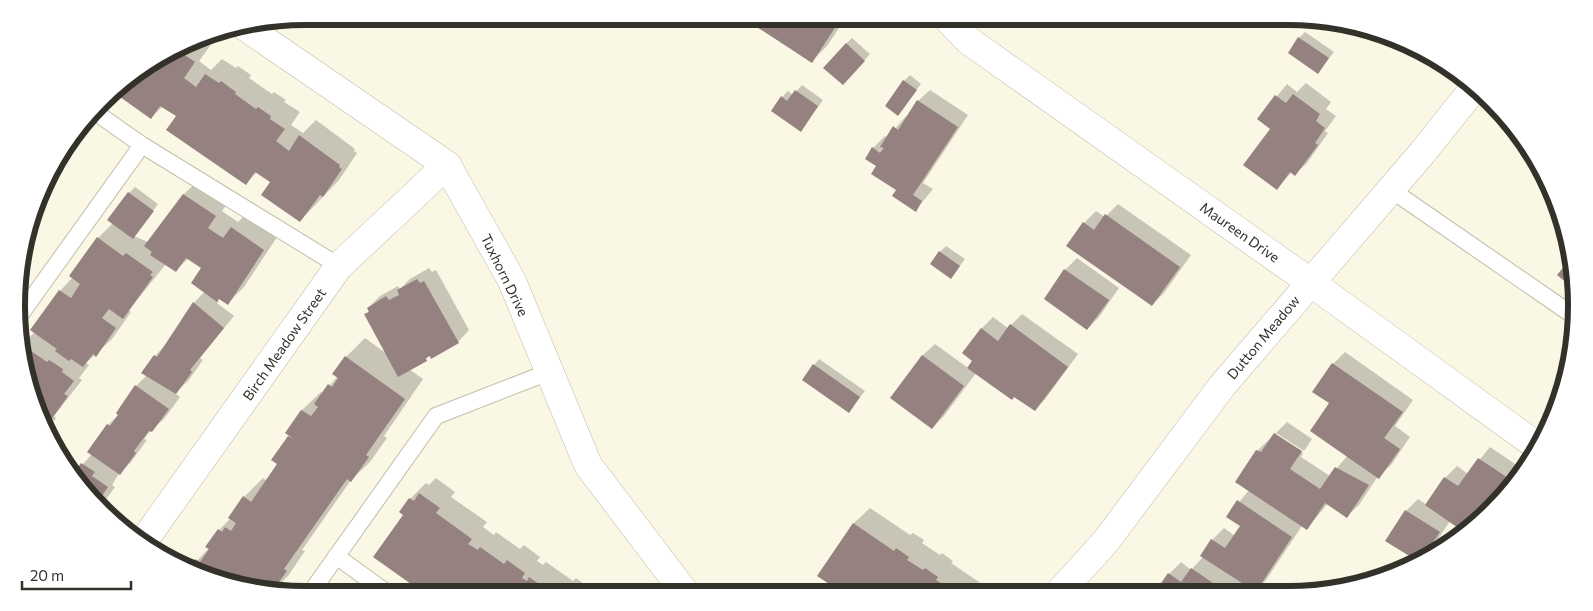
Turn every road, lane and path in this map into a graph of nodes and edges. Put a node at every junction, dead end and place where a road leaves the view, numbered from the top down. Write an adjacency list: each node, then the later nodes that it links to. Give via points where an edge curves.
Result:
1 (954, 25): 9 (street, Maureen Drive, via 969,41)
2 (250, 30): 6 (street, Tuxhorn Drive)
3 (1470, 93): 7 (street, Dutton Meadow)
4 (100, 115): 5 (lane)
5 (142, 145): 8 (lane); 10 (lane)
6 (447, 165): 8 (street, Birch Meadow Street); 12 (street, Tuxhorn Drive, via 512,281)
7 (1390, 190): 9 (street, Dutton Meadow); 11 (lane)
8 (339, 266): 14 (street, Birch Meadow Street)
9 (1310, 282): 13 (street, Maureen Drive); 19 (street, Dutton Meadow, via 1222,386 1106,541)
10 (25, 308)
11 (1568, 312)
12 (549, 372): 15 (lane, via 436,416); 18 (street, Tuxhorn Drive, via 588,465)
13 (1532, 442)
14 (147, 537)
15 (336, 556): 16 (lane); 17 (lane)
16 (315, 586)
17 (379, 586)
18 (680, 586)
19 (1065, 586)

